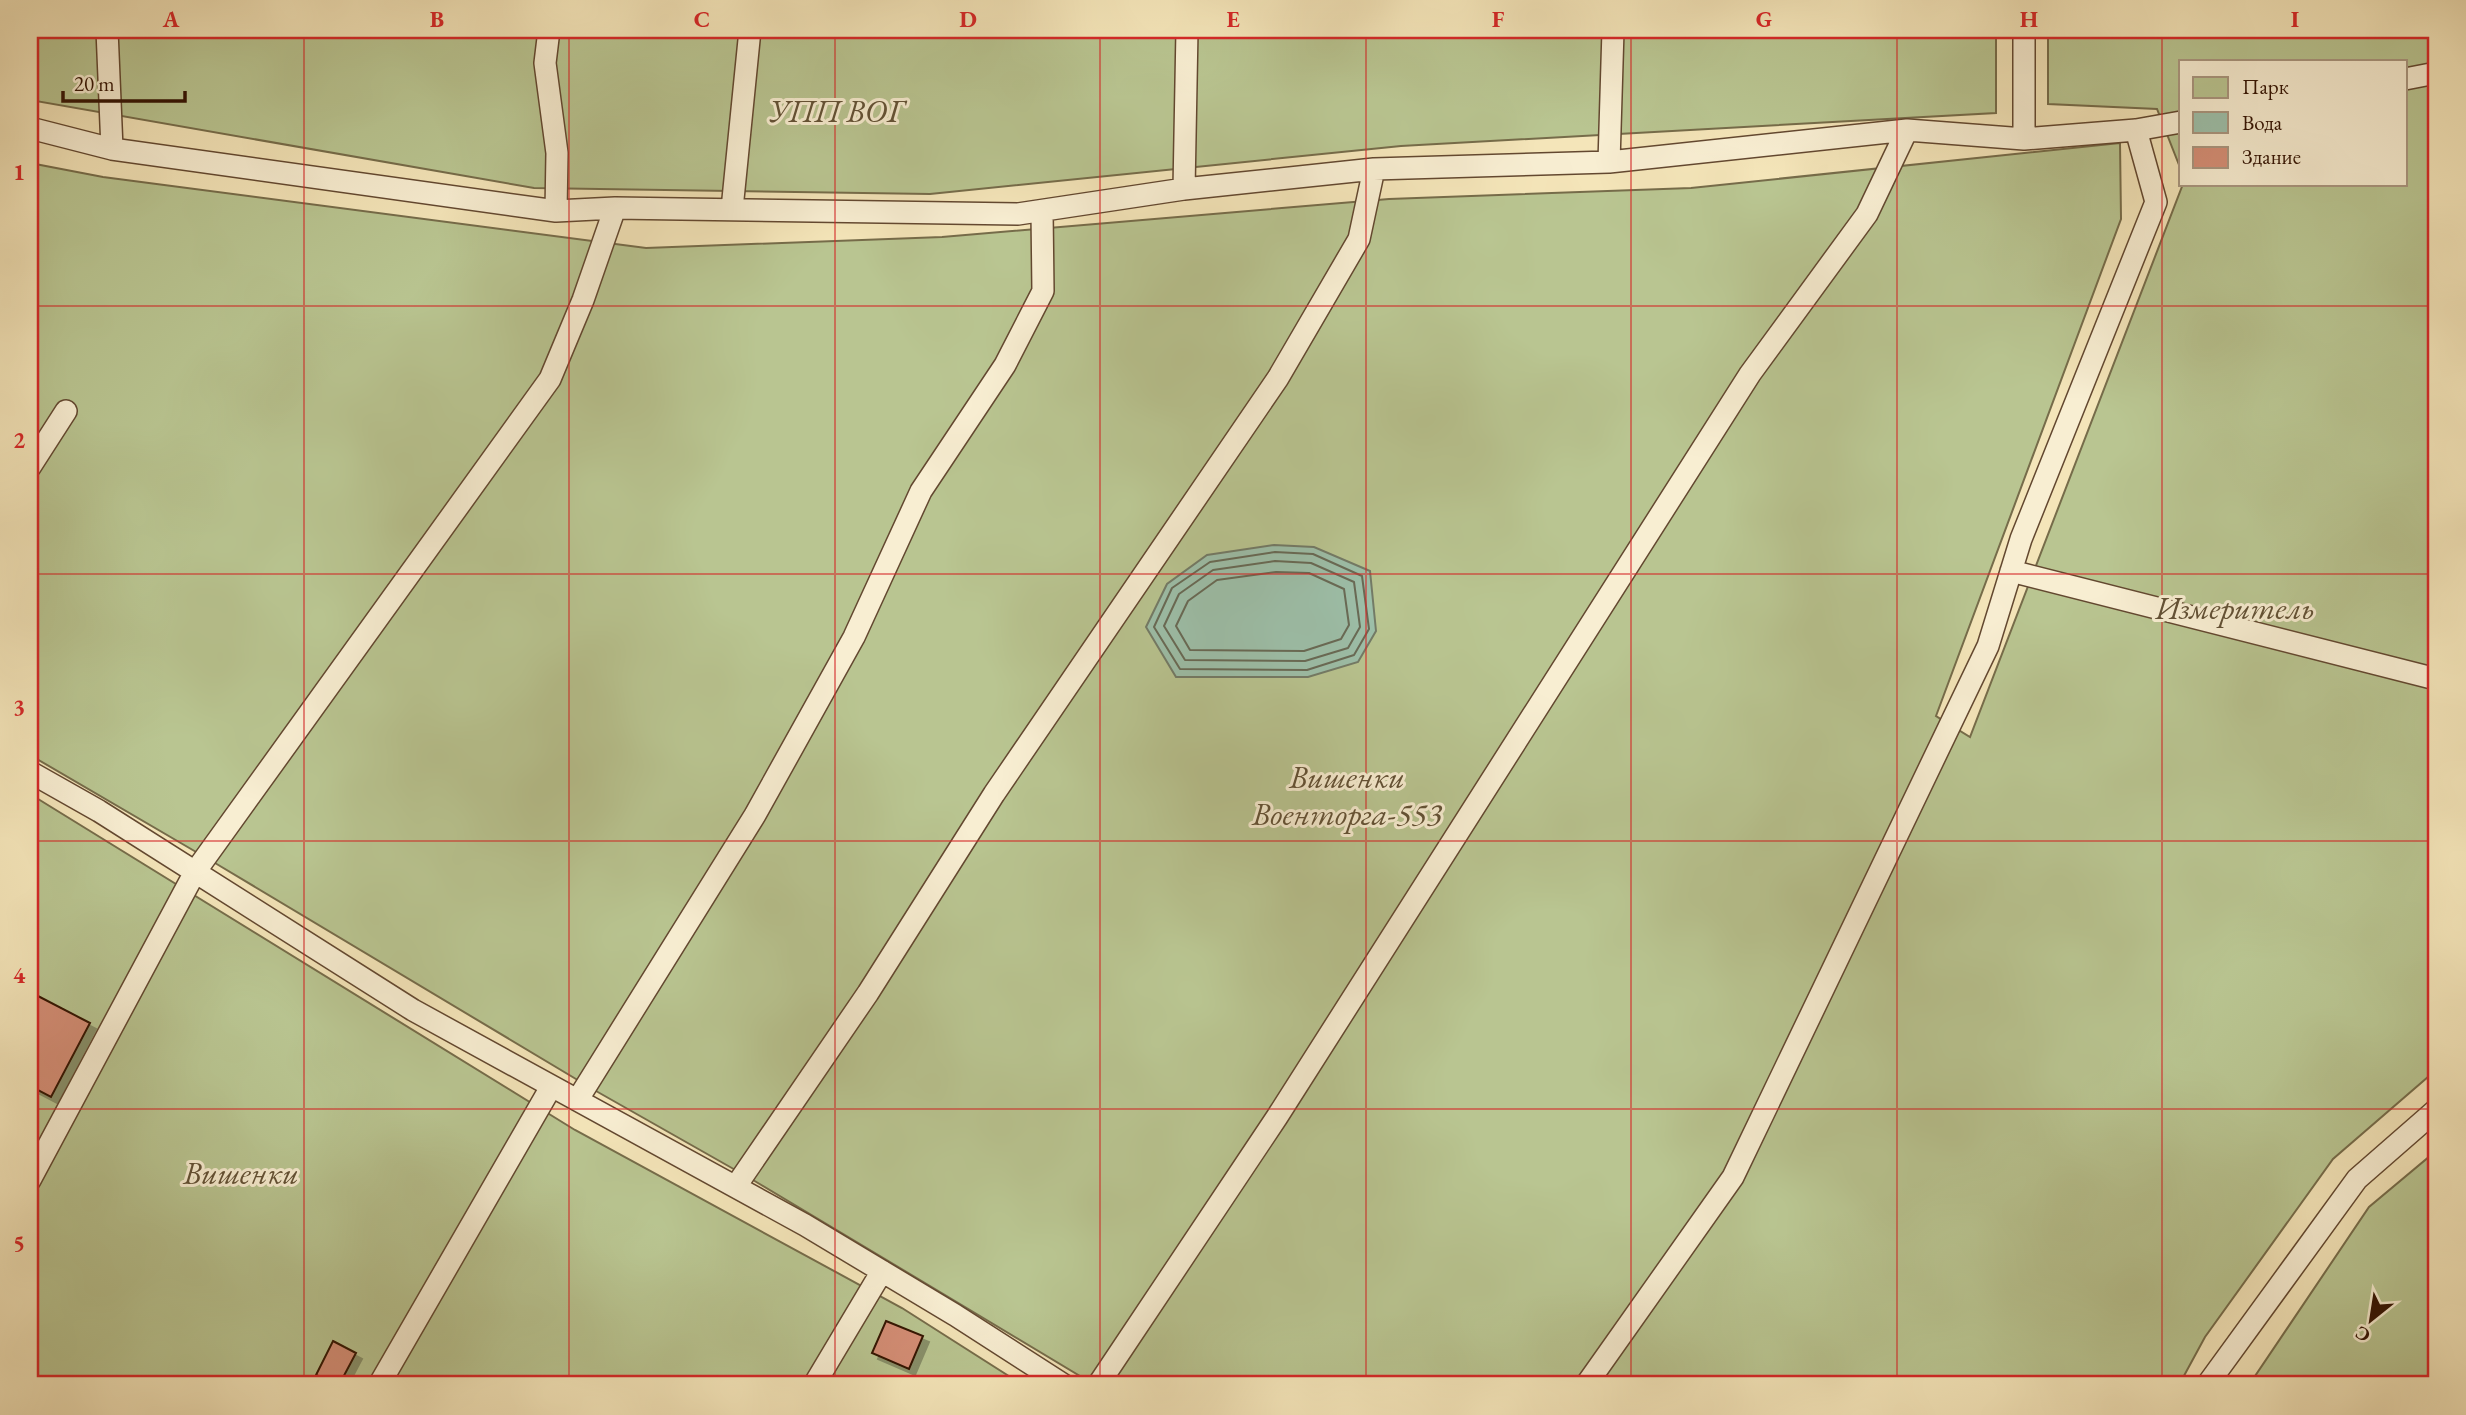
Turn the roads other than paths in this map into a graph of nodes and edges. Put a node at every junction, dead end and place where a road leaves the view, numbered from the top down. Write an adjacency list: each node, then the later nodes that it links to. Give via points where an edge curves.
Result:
1 (107, 30): 14 (lane)
2 (549, 30): 20 (lane, via 545,63 557,153)
3 (750, 30): 19 (lane)
4 (1187, 30): 17 (lane)
5 (1613, 30): 15 (lane)
6 (2025, 30): 13 (lane)
7 (2436, 73): 8 (lane)
8 (2406, 79)
9 (2179, 122): 12 (lane)
10 (30, 128): 14 (lane)
11 (1907, 130): 13 (lane); 15 (lane); 37 (lane, via 1867,214 1750,374 1277,1117)
12 (2136, 130): 13 (lane); 24 (lane, via 2155,202)
13 (2024, 139)
14 (112, 149): 20 (lane)
15 (1609, 162): 16 (lane)
16 (1374, 169): 17 (lane); 32 (lane, via 1359,239 1279,378 994,794 868,993)
17 (1184, 189): 21 (lane)
18 (615, 208): 19 (lane); 20 (lane); 27 (lane, via 550,379)
19 (732, 209): 21 (lane)
20 (556, 211)
21 (1042, 211): 29 (lane, via 1043,292 1005,365 921,491 854,637 755,815)
22 (66, 411): 23 (lane)
23 (30, 467)
24 (2011, 571): 25 (lane); 38 (lane, via 1988,646 1733,1177)
25 (2436, 679)
26 (30, 772): 27 (lane)
27 (195, 872): 28 (lane, via 413,1010); 31 (lane)
28 (551, 1087): 29 (lane); 34 (lane)
29 (578, 1099): 32 (lane)
30 (2436, 1110): 39 (lane, via 2357,1179)
31 (30, 1180)
32 (736, 1186): 33 (lane)
33 (882, 1271): 35 (lane); 36 (lane)
34 (379, 1385)
35 (814, 1385)
36 (1064, 1385)
37 (1098, 1385)
38 (1586, 1385)
39 (2207, 1385)

